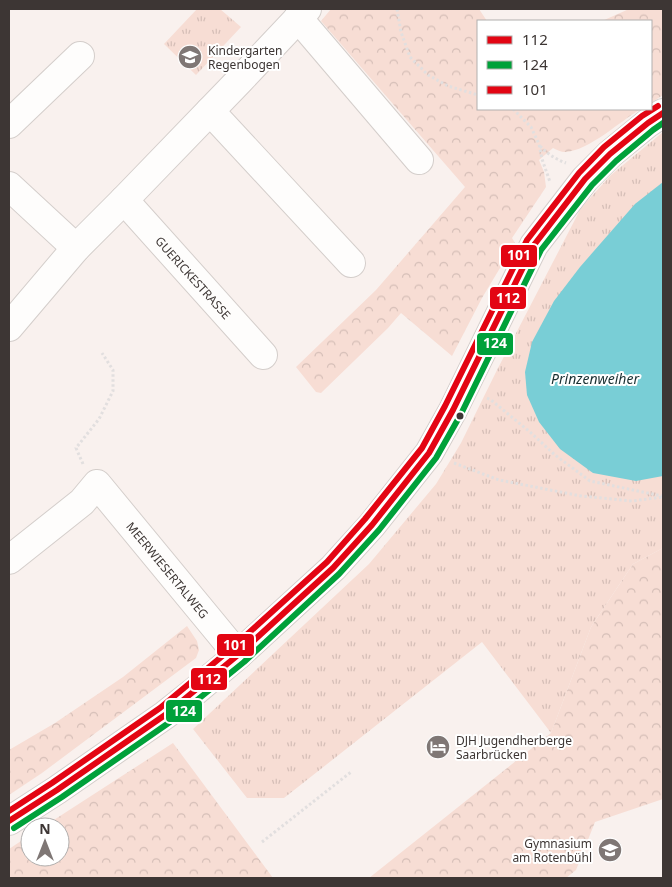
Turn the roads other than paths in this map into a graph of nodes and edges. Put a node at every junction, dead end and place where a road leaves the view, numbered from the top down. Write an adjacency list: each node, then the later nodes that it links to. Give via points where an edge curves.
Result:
1 (302, 14): 3 (main road); 6 (main road)
2 (80, 56): 5 (main road)
3 (210, 111): 8 (main road); 10 (main road)
4 (663, 113): 14 (main road, via 610,154 585,179 534,245 453,410 429,453 397,494 333,568)
5 (9, 124)
6 (419, 160)
7 (9, 186): 9 (main road)
8 (124, 200): 9 (main road); 12 (main road, GUERICKESTRASSE)
9 (76, 248): 11 (main road)
10 (351, 263)
11 (9, 327)
12 (263, 355)
13 (9, 560): 14 (main road, MEERWIESERTALWEG, via 82,502 90,474)
14 (238, 655): 15 (main road, via 166,715)
15 (9, 821)

